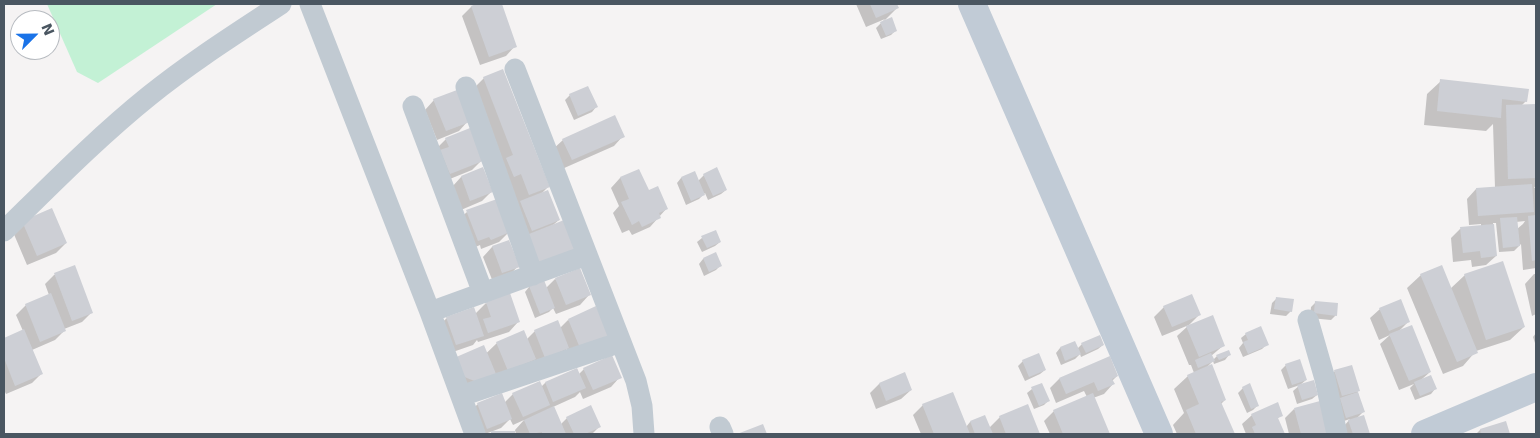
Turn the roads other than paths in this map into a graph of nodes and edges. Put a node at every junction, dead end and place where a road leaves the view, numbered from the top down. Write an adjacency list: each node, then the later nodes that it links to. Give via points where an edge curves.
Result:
1 (281, 4): 7 (street, via 150,95)
2 (310, 4): 11 (street)
3 (972, 4): 18 (street)
4 (515, 69): 8 (street)
5 (466, 87): 9 (street)
6 (413, 106): 10 (street)
7 (4, 231)
8 (587, 255): 9 (street); 13 (street)
9 (533, 275): 10 (street)
10 (483, 293): 11 (street)
11 (430, 312): 15 (street)
12 (1308, 320): 19 (street)
13 (621, 342): 15 (street); 17 (street, via 636,381)
14 (1536, 387): 20 (street)
15 (461, 396): 16 (street)
16 (475, 434)
17 (644, 434)
18 (1159, 434)
19 (1337, 434)
20 (1425, 434)

